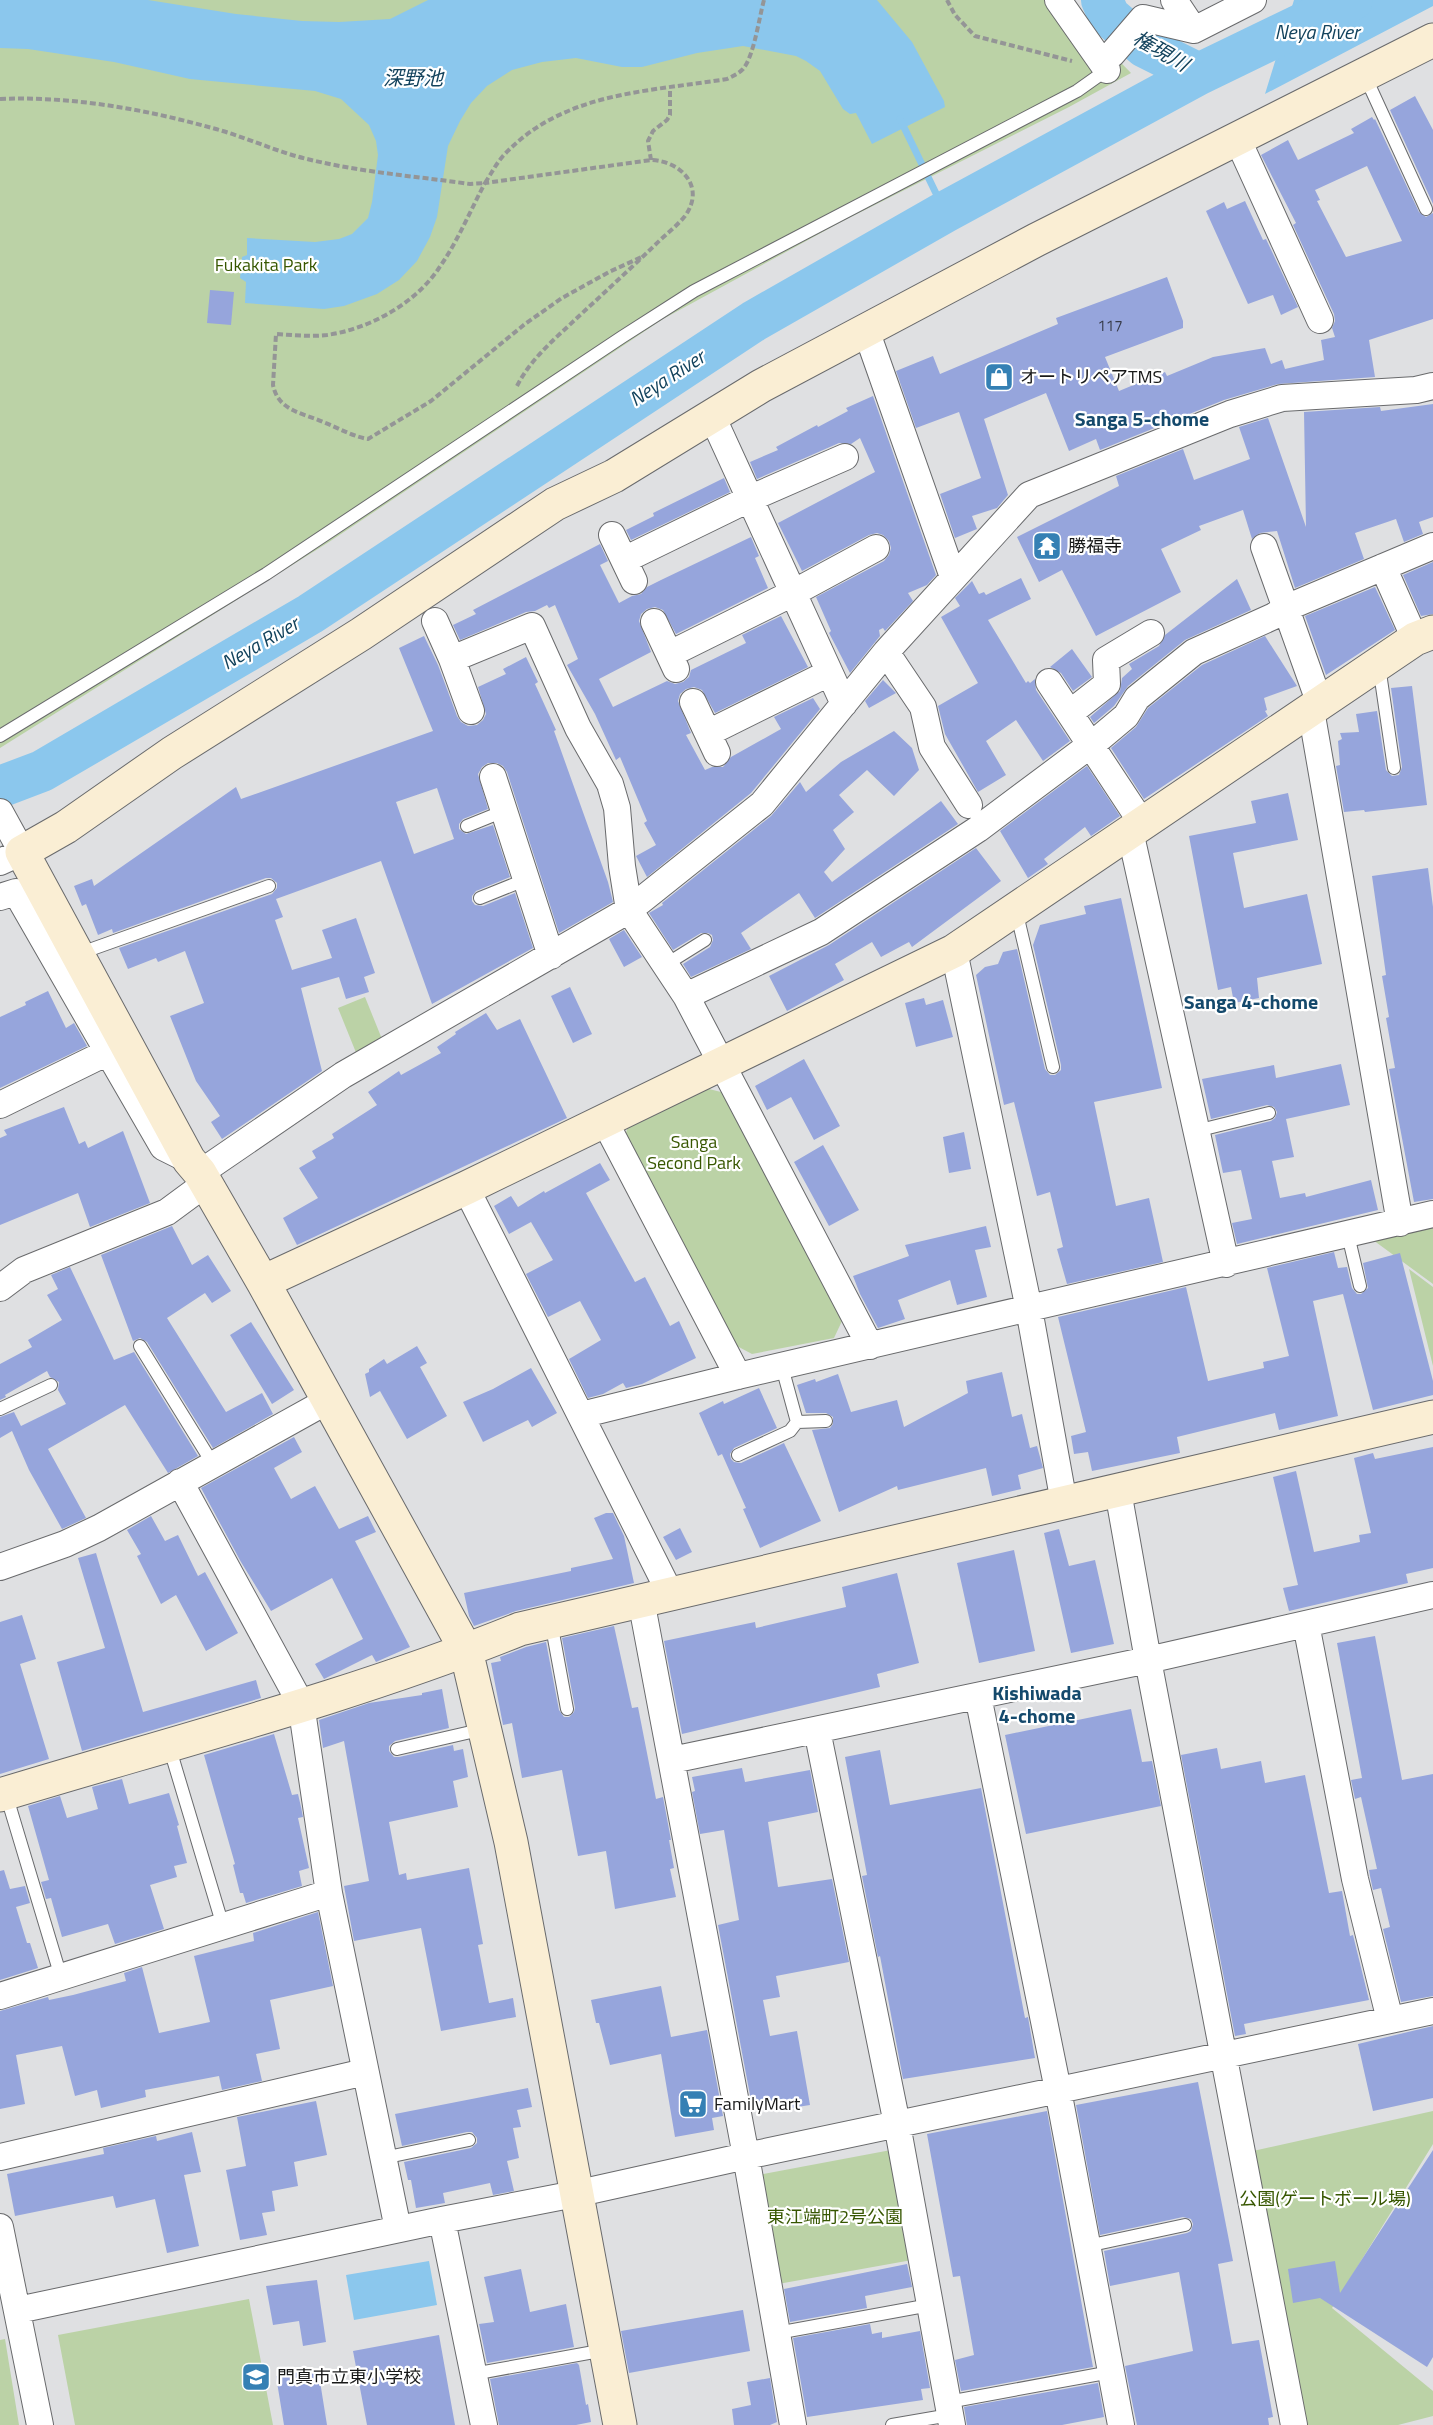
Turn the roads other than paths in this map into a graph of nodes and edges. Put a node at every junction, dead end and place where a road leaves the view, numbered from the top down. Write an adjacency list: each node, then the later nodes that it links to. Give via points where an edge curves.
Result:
1 (1058, 0): 6 (street)
2 (1174, 0): 4 (street)
3 (1253, 0): 4 (street)
4 (1194, 30): 6 (street, via 1143,18)
5 (1433, 40): 7 (street)
6 (1110, 62): 38 (lane, via 1077,91 694,291 266,574)
7 (1365, 74): 8 (street); 9 (lane)
8 (1237, 138): 10 (street); 11 (street)
9 (1426, 209)
10 (1320, 320)
11 (866, 330): 13 (street); 21 (street)
12 (1433, 386): 21 (street, via 1282,398 1230,414 1029,495)
13 (712, 416): 15 (street); 47 (street, via 614,476 555,504 361,634 172,753 66,827)
14 (845, 457): 15 (street)
15 (749, 499): 16 (street, via 629,570); 22 (street)
16 (612, 535)
17 (1433, 546): 20 (street)
18 (1264, 547): 23 (street)
19 (876, 548): 22 (street)
20 (1383, 567): 23 (street); 27 (street)
21 (953, 577): 28 (street)
22 (793, 593): 25 (street, via 673,661); 31 (street)
23 (1286, 608): 35 (street); 39 (street, via 1194,652 1137,698 1126,716)
24 (435, 621): 29 (street)
25 (654, 622)
26 (1151, 633): 37 (street, via 1106,660 1107,684)
27 (1424, 636): 30 (street)
28 (886, 652): 34 (street); 42 (street, via 923,707 932,747)
29 (452, 659): 36 (street); 53 (street, via 532,626 578,728 610,784 617,808)
30 (1378, 664): 35 (street); 40 (lane)
31 (829, 673): 33 (street, via 713,743); 34 (street)
32 (1049, 682): 37 (street)
33 (693, 702)
34 (844, 704): 53 (street, via 762,804)
35 (1315, 707): 46 (street); 70 (street)
36 (471, 711)
37 (1070, 713): 39 (street)
38 (0, 735)
39 (1090, 744): 46 (street); 59 (street, via 978,829 821,932)
40 (1394, 768)
41 (493, 777): 43 (street)
42 (969, 805)
43 (504, 811): 45 (lane); 48 (street)
44 (0, 812): 47 (street)
45 (467, 826)
46 (1136, 827): 52 (street); 66 (street)
47 (11, 849): 56 (street)
48 (526, 879): 51 (lane); 57 (street)
49 (269, 886): 56 (lane)
50 (0, 897): 60 (street, via 16,892)
51 (480, 898)
52 (1016, 909): 55 (street); 62 (lane)
53 (629, 910): 57 (street); 58 (street)
54 (705, 940): 58 (lane)
55 (954, 951): 61 (street); 76 (street)
56 (77, 954): 67 (street)
57 (552, 956): 67 (street, via 343,1075)
58 (665, 965): 59 (street)
59 (686, 996): 61 (street)
60 (108, 1052): 63 (street); 67 (street, via 163,1147)
61 (722, 1062): 65 (street); 78 (street)
62 (1053, 1067)
63 (0, 1105)
64 (1269, 1113): 66 (lane)
65 (604, 1119): 68 (street); 80 (street)
66 (1196, 1131): 72 (street)
67 (198, 1172): 73 (street); 75 (street, via 167,1212 24,1270)
68 (466, 1188): 73 (street); 84 (street)
69 (1433, 1214): 70 (street)
70 (1400, 1222): 71 (street)
71 (1348, 1235): 72 (street); 74 (lane)
72 (1226, 1264): 76 (street)
73 (264, 1282): 82 (street)
74 (1360, 1286)
75 (0, 1288)
76 (1029, 1309): 78 (street); 92 (street)
77 (140, 1346): 89 (lane)
78 (870, 1346): 79 (street)
79 (782, 1367): 80 (street); 87 (lane)
80 (738, 1376): 84 (street)
81 (51, 1385): 83 (lane)
82 (329, 1400): 89 (street); 98 (street)
83 (0, 1409)
84 (581, 1415): 95 (street)
85 (1433, 1417): 91 (street)
86 (826, 1421): 87 (lane)
87 (797, 1422): 88 (lane, via 790,1431)
88 (738, 1455)
89 (213, 1464): 90 (street)
90 (180, 1482): 93 (street, via 99,1528); 101 (street)
91 (1118, 1491): 92 (street); 99 (street)
92 (1064, 1503): 95 (street)
93 (0, 1567)
94 (1433, 1595): 97 (street)
95 (656, 1598): 96 (street); 107 (street)
96 (551, 1621): 98 (street); 102 (lane)
97 (1306, 1624): 99 (street); 114 (street, via 1355,1879)
98 (466, 1650): 101 (street); 103 (street)
99 (1148, 1660): 100 (street); 115 (street)
100 (978, 1696): 104 (street); 117 (street)
101 (301, 1704): 105 (street); 109 (street)
102 (567, 1709)
103 (485, 1729): 106 (lane); 123 (street, via 511,1842)
104 (817, 1730): 107 (street); 118 (street)
105 (169, 1745): 108 (street); 110 (lane)
106 (397, 1749)
107 (672, 1760): 120 (street)
108 (3, 1794): 111 (lane)
109 (329, 1893): 110 (street); 116 (street)
110 (223, 1926): 111 (street)
111 (61, 1977): 112 (street)
112 (0, 1996)
113 (1433, 2011): 114 (street)
114 (1390, 2020): 115 (street)
115 (1222, 2055): 117 (street); 142 (street)
116 (366, 2072): 121 (street); 122 (street)
117 (1058, 2090): 118 (street); 128 (street)
118 (897, 2124): 120 (street); 129 (street)
119 (469, 2140): 122 (lane)
120 (746, 2156): 123 (street); 131 (street)
121 (0, 2157)
122 (383, 2158): 127 (street)
123 (575, 2194): 124 (street); 132 (street)
124 (442, 2220): 127 (street); 134 (street)
125 (1185, 2225): 128 (lane)
126 (0, 2227): 130 (street)
127 (398, 2229): 130 (street)
128 (1088, 2246): 133 (street)
129 (930, 2305): 131 (lane); 135 (street)
130 (18, 2310): 136 (street)
131 (777, 2333): 139 (street)
132 (606, 2350): 134 (lane); 138 (street)
133 (1111, 2372): 135 (lane); 141 (street)
134 (473, 2374): 137 (street)
135 (950, 2414): 140 (lane)
136 (40, 2425)
137 (484, 2425)
138 (620, 2425)
139 (793, 2425)
140 (892, 2425)
141 (1121, 2425)
142 (1294, 2425)

